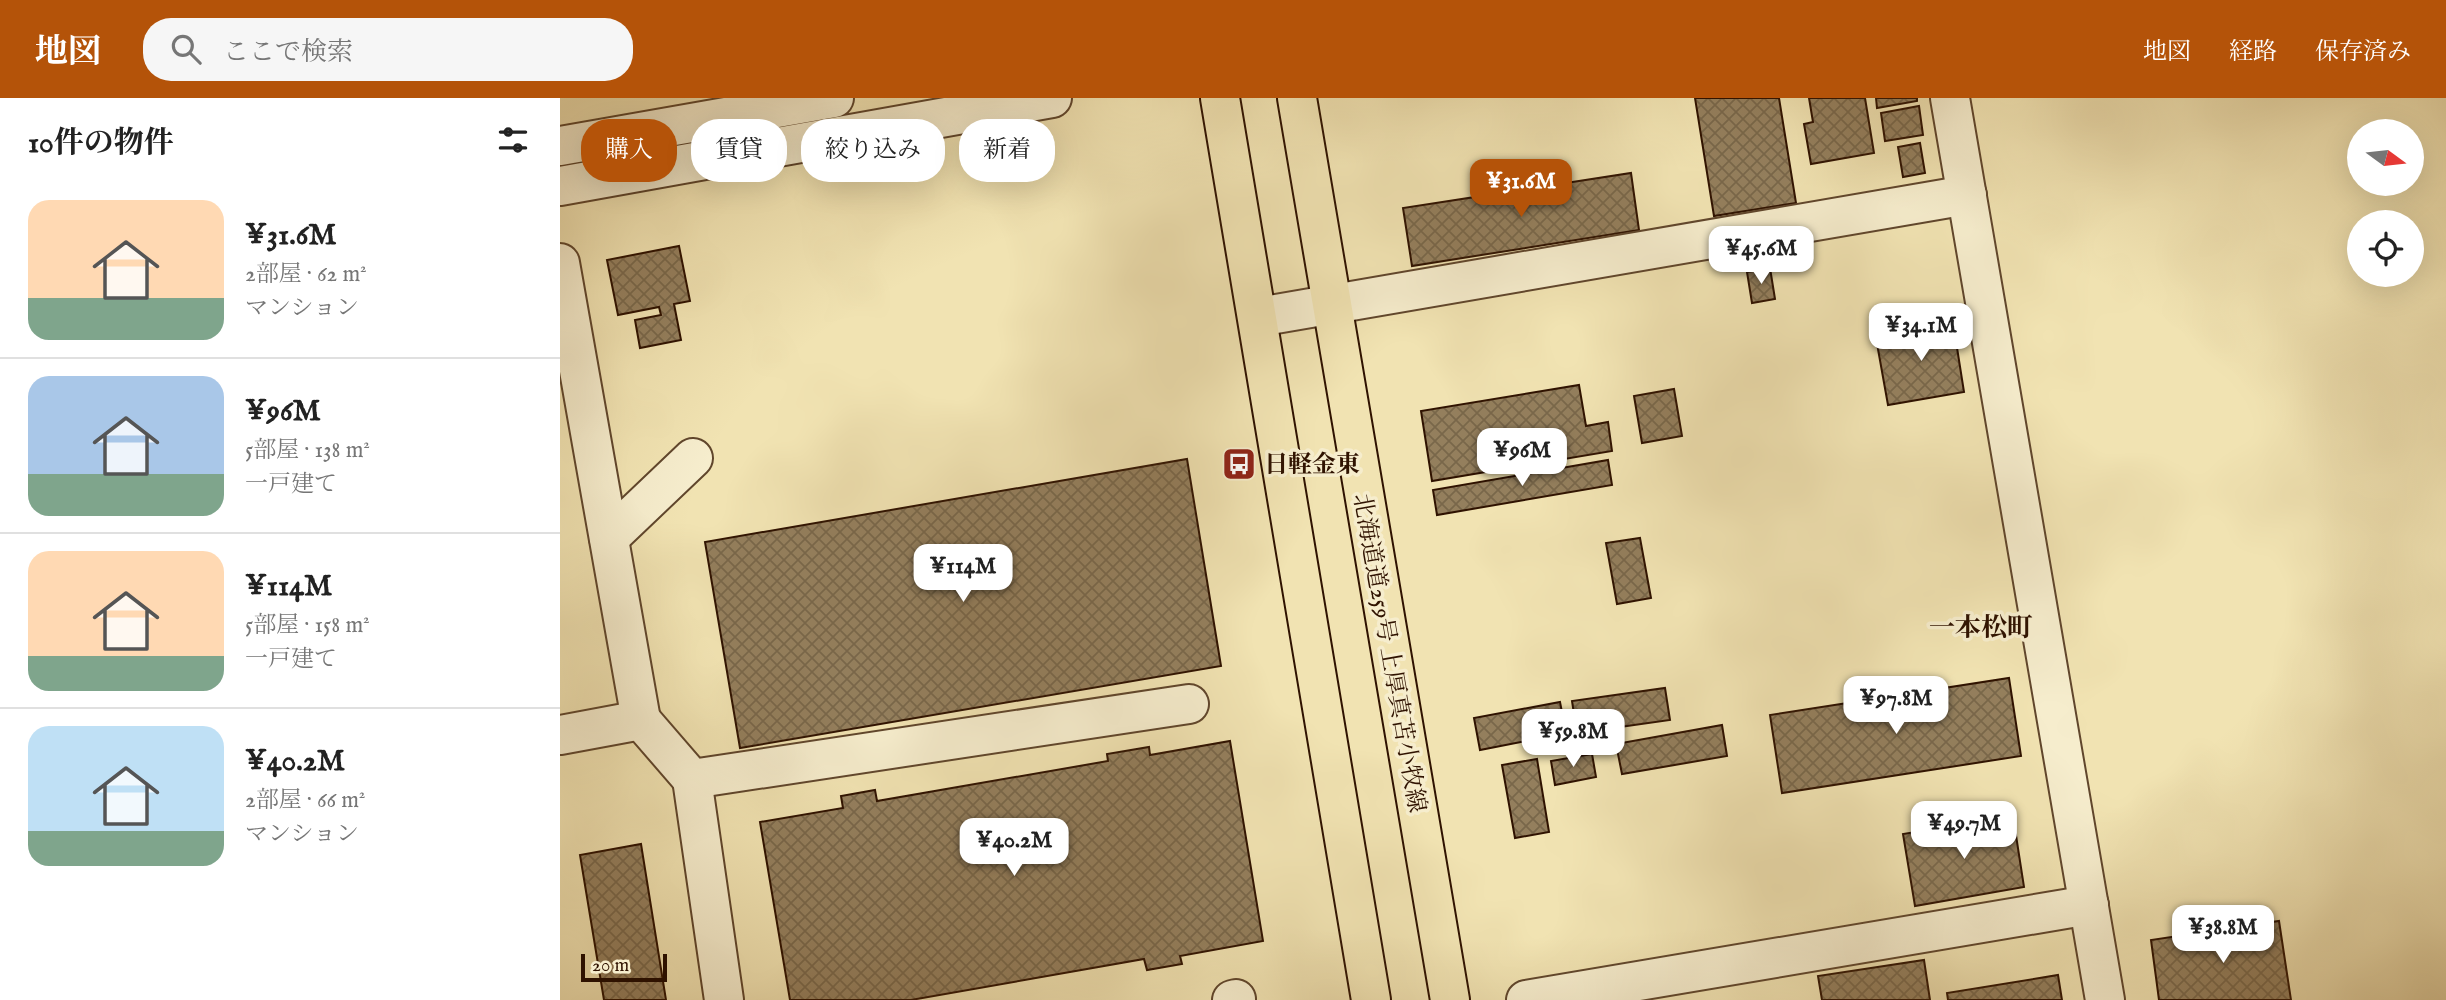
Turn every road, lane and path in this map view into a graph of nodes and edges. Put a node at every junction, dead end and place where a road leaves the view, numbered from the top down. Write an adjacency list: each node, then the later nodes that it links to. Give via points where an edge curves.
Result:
1 (834, 98): 6 (street)
2 (1052, 98): 7 (street)
3 (1220, 98): 11 (main road)
4 (1297, 98): 10 (main road, 北海道道259号 上厚真苫小牧線)
5 (1950, 98): 8 (street)
6 (560, 146)
7 (560, 186)
8 (1966, 195): 10 (street); 18 (street)
9 (560, 263): 13 (street)
10 (1331, 304): 11 (street); 21 (main road, 北海道道259号 上厚真苫小牧線)
11 (1258, 317): 20 (main road)
12 (693, 458): 13 (street)
13 (609, 538): 15 (street)
14 (1189, 704): 17 (street)
15 (641, 720): 16 (street); 17 (street)
16 (560, 735)
17 (692, 779): 19 (street)
18 (2089, 905): 22 (street); 23 (street)
19 (724, 1000)
20 (1371, 1000)
21 (1450, 1000)
22 (1526, 1000)
23 (2105, 1000)

